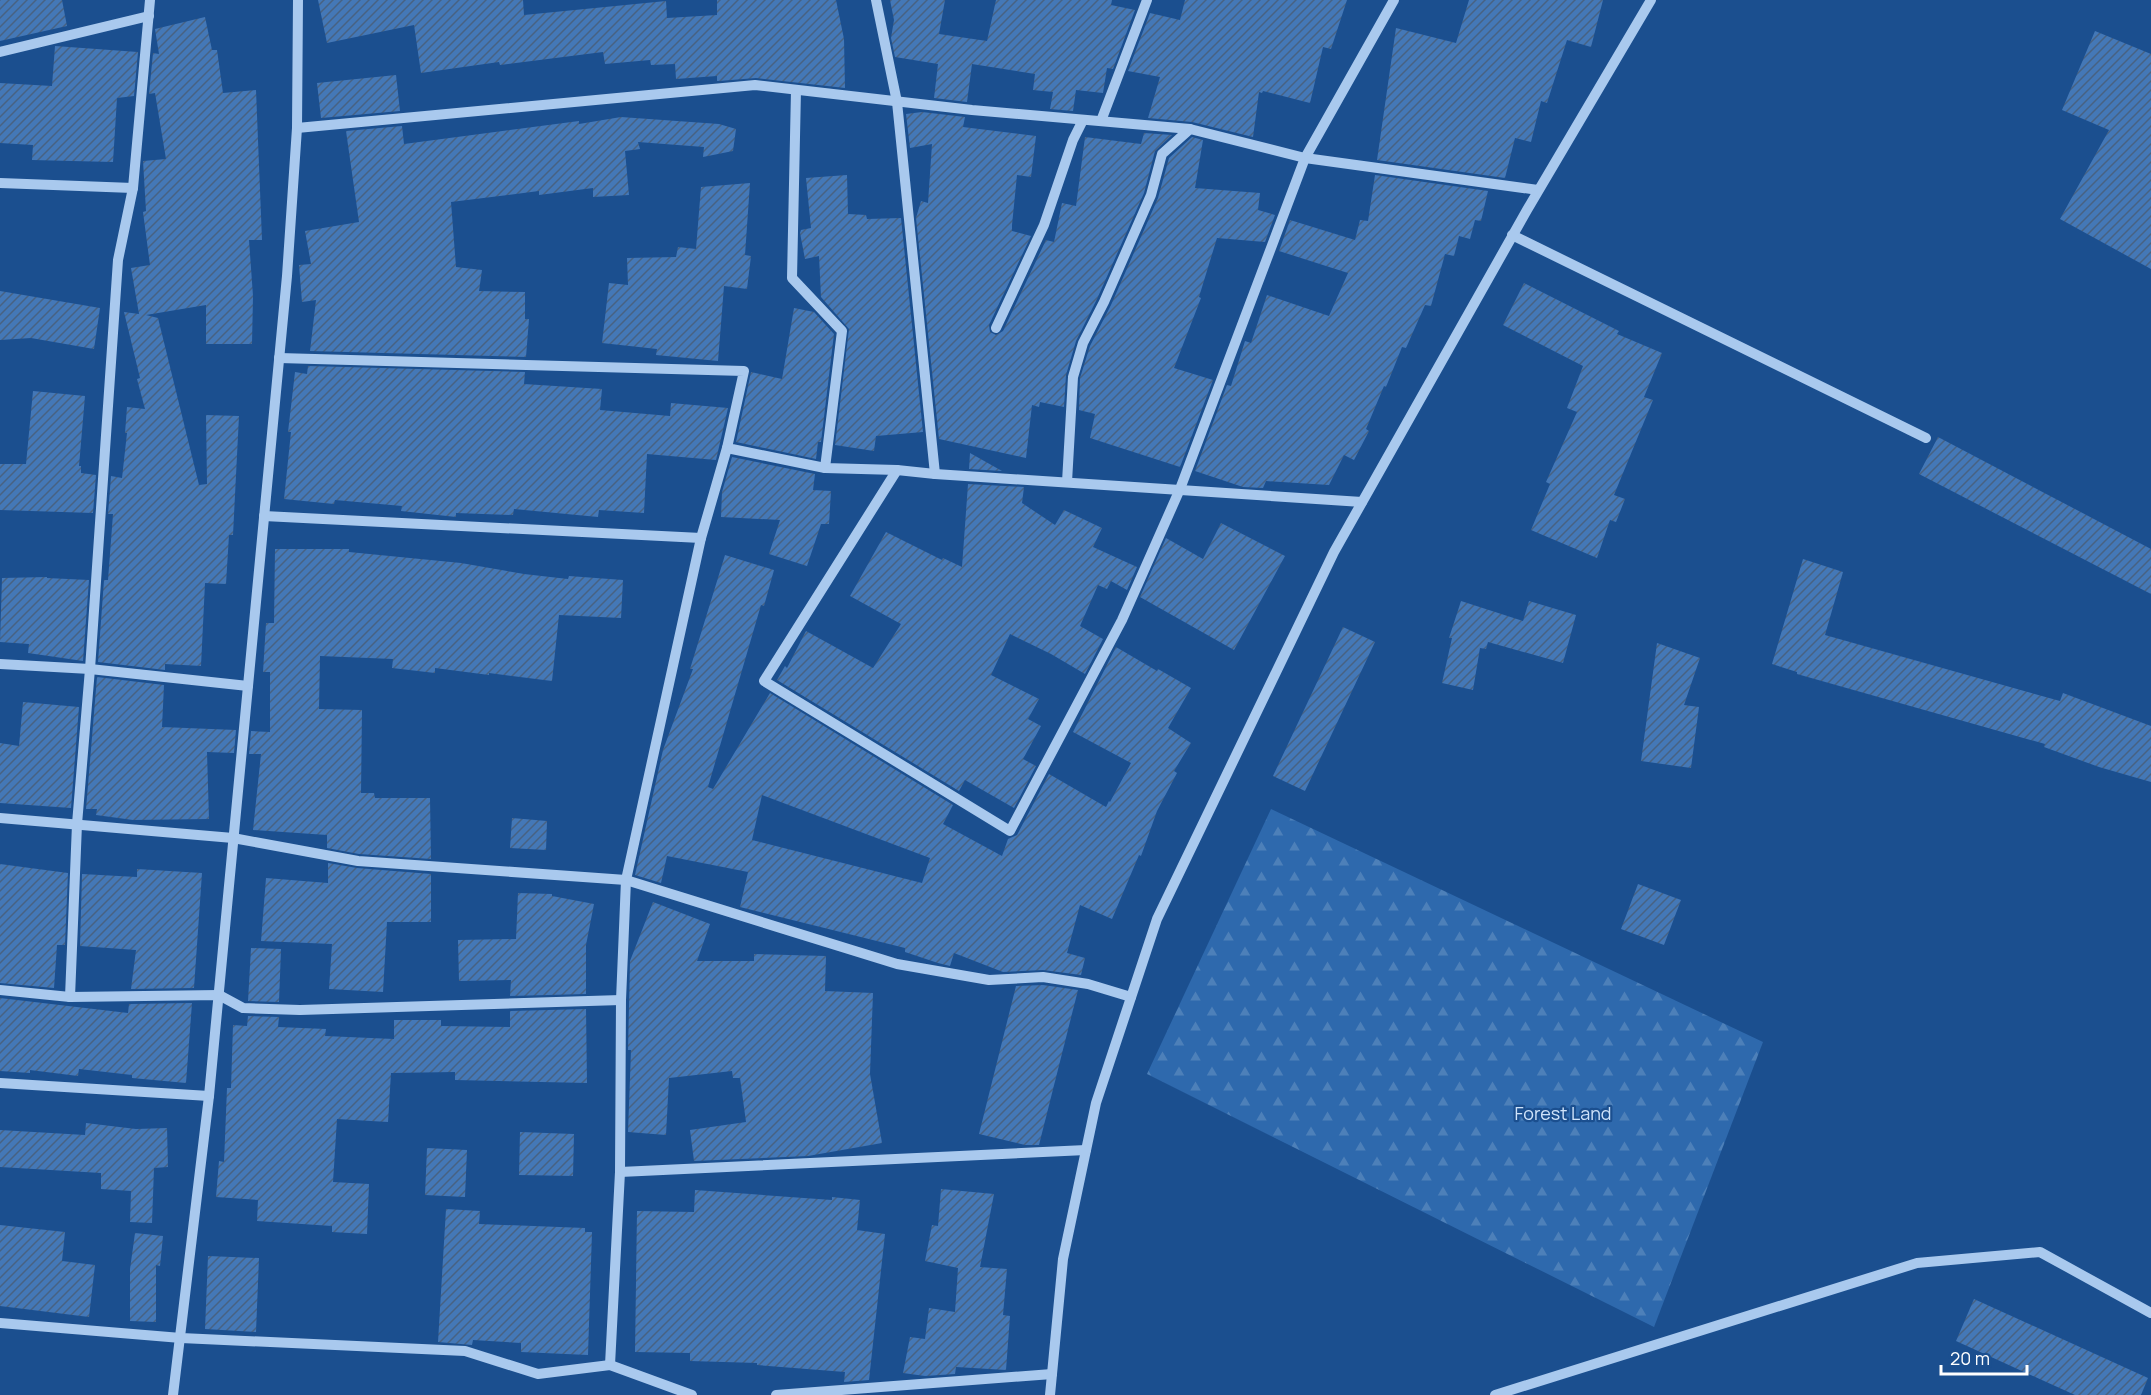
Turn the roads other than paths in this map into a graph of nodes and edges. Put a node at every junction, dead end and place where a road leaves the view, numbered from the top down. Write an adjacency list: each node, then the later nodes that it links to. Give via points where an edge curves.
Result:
1 (150, 0): 7 (street)
2 (298, 0): 13 (street)
3 (876, 0): 10 (street)
4 (1147, 0): 12 (street)
5 (1394, 0): 15 (street)
6 (1651, 0): 18 (street)
7 (149, 16): 8 (street); 17 (street)
8 (0, 52)
9 (796, 90): 10 (street); 13 (street, via 755,85); 24 (street, via 792,278 842,331)
10 (897, 102): 11 (street); 26 (street)
11 (1083, 120): 12 (street); 20 (street, via 1044,225)
12 (1101, 121): 14 (street)
13 (297, 128): 21 (street)
14 (1190, 129): 15 (street); 27 (street, via 1162,154 1151,195 1083,343 1073,377)
15 (1305, 158): 18 (street); 28 (street)
16 (0, 183): 17 (street)
17 (133, 188): 33 (street, via 118,260)
18 (1539, 190): 19 (street)
19 (1512, 235): 22 (street); 29 (street)
20 (996, 328)
21 (279, 358): 23 (street, via 744,371); 30 (street)
22 (1926, 438)
23 (727, 448): 24 (street); 31 (street)
24 (825, 468): 25 (street)
25 (897, 470): 26 (street); 28 (street, via 764,681 1010,831 1122,620)
26 (935, 474): 27 (street)
27 (1067, 482): 28 (street)
28 (1180, 489): 29 (street)
29 (1362, 502): 42 (street, via 1156,919)
30 (264, 516): 31 (street); 34 (street)
31 (701, 538): 38 (street)
32 (0, 664): 33 (street)
33 (90, 669): 34 (street); 36 (street)
34 (248, 686): 37 (street)
35 (0, 818): 36 (street)
36 (76, 824): 37 (street); 41 (street)
37 (233, 838): 38 (street, via 358,861); 40 (street)
38 (626, 880): 42 (street, via 897,964 988,980 1043,977 1088,984); 43 (street)
39 (0, 990): 41 (street)
40 (219, 995): 41 (street); 43 (street, via 243,1008 300,1010); 45 (street)
41 (70, 997)
42 (1131, 997): 46 (street, via 1096,1103)
43 (621, 999): 47 (street)
44 (0, 1083): 45 (street)
45 (209, 1096): 50 (street)
46 (1086, 1150): 47 (street); 52 (street, via 1062,1259)
47 (620, 1172): 51 (street)
48 (2151, 1312): 57 (street, via 2040,1252 1917,1263)
49 (0, 1323): 50 (street)
50 (181, 1338): 51 (street, via 465,1351 538,1374); 53 (street)
51 (610, 1365): 54 (street)
52 (1052, 1374): 55 (street); 56 (street)
53 (173, 1395)
54 (692, 1395)
55 (776, 1395)
56 (1050, 1395)
57 (1495, 1395)

